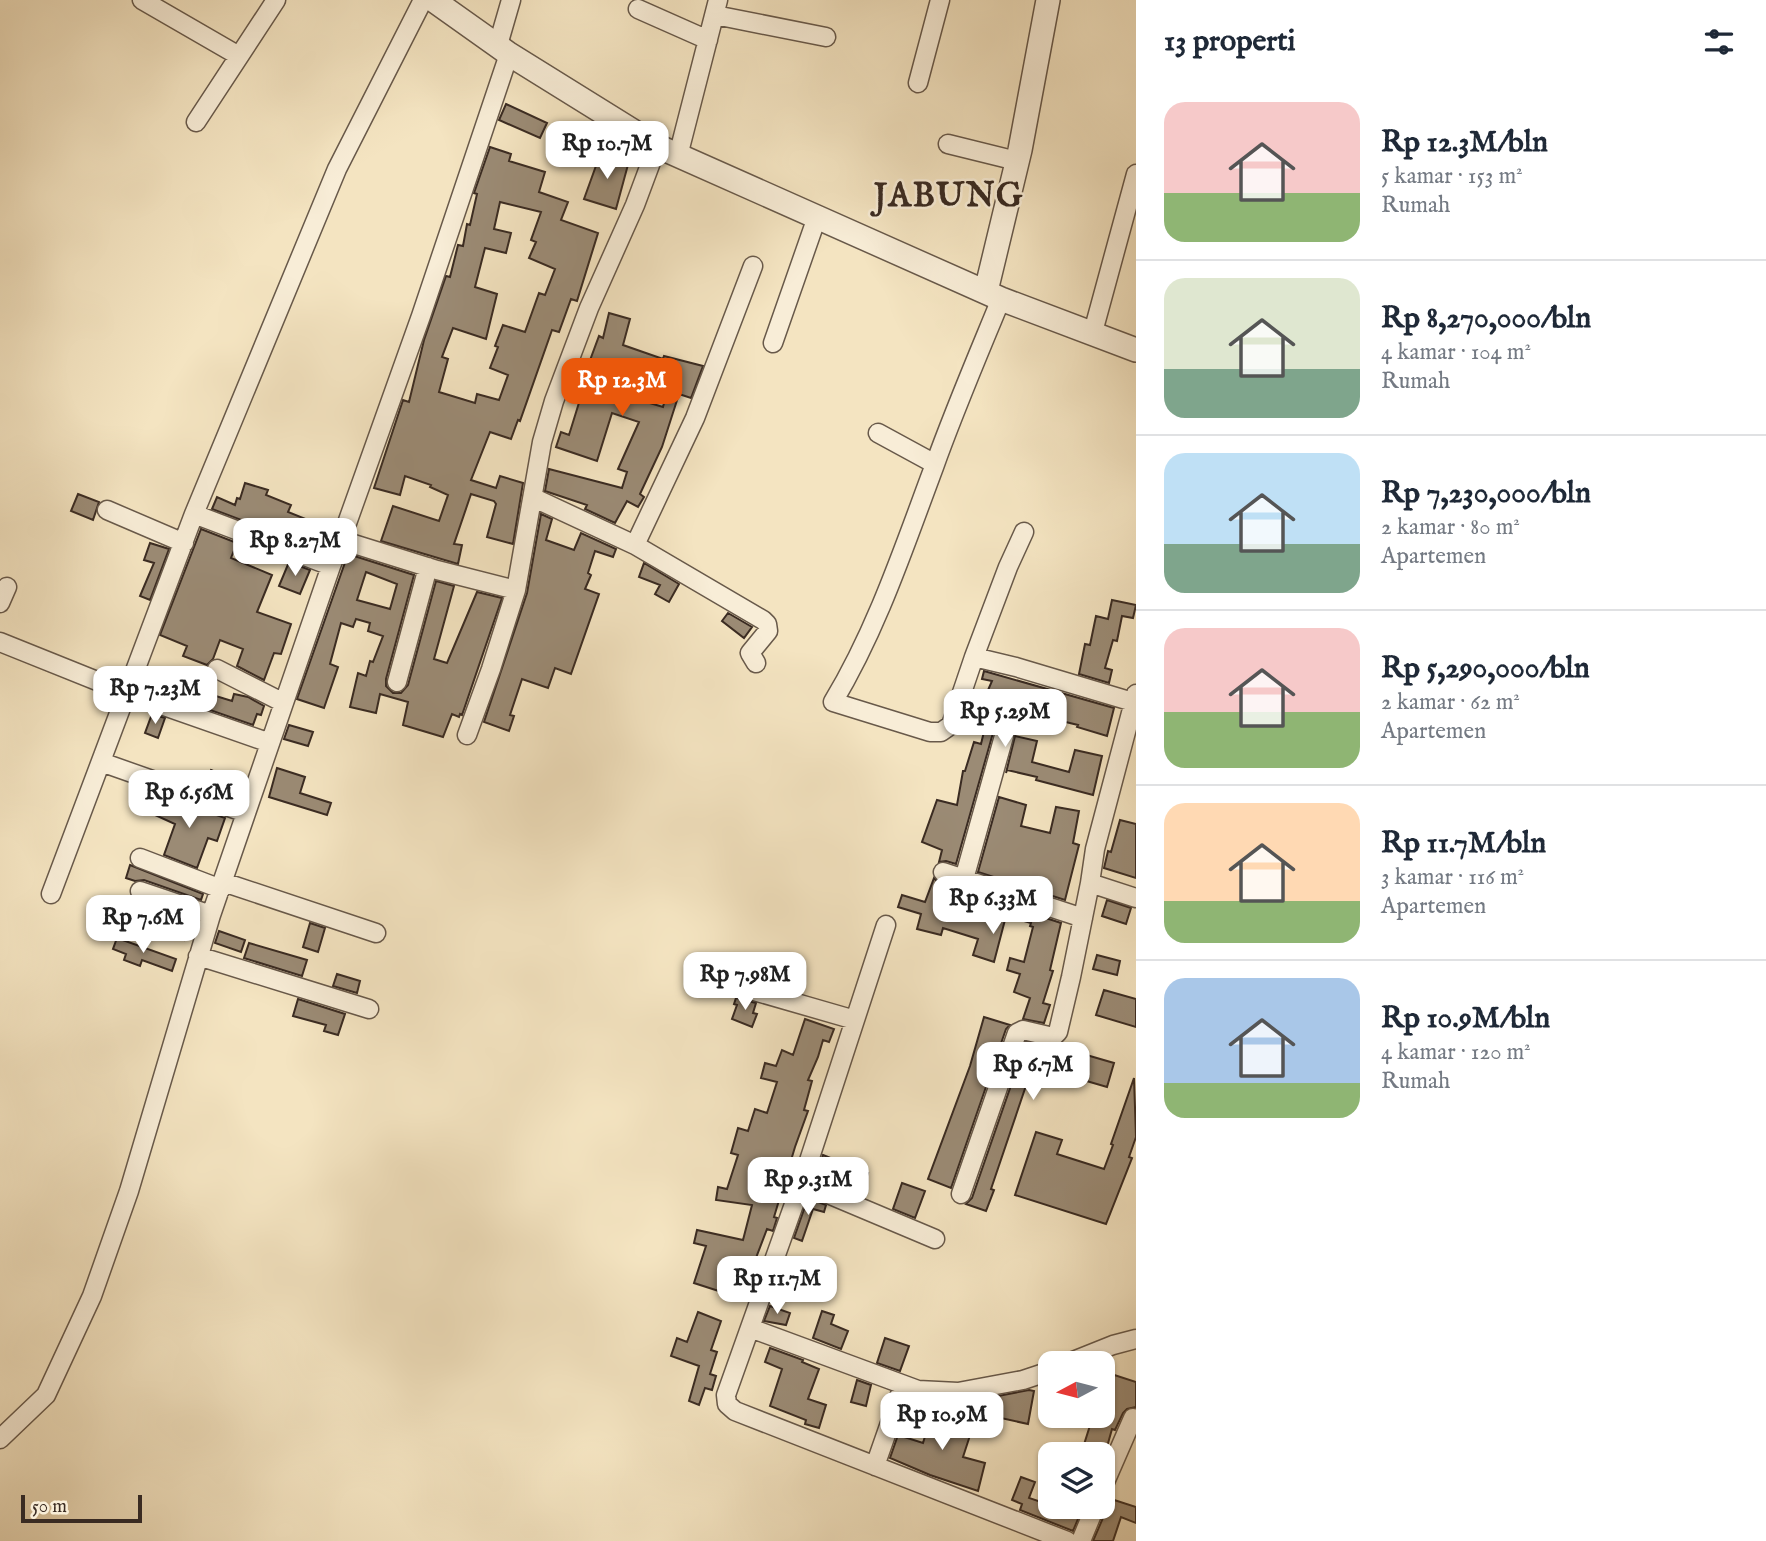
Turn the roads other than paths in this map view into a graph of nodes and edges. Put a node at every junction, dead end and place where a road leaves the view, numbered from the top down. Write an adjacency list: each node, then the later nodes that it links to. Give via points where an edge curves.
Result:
1 (142, 0): 13 (street)
2 (275, 0): 13 (street)
3 (423, 0): 31 (street, via 338,169)
4 (433, 0): 12 (street)
5 (511, 0): 12 (street)
6 (940, 0): 14 (street)
7 (1048, 0): 19 (street)
8 (716, 7): 10 (street); 11 (street)
9 (638, 9): 11 (street)
10 (826, 37)
11 (708, 40): 18 (street)
12 (503, 49): 17 (street); 33 (street, via 421,316)
13 (239, 56): 15 (street)
14 (918, 83)
15 (196, 122)
16 (948, 144): 19 (street)
17 (657, 146): 18 (street); 29 (street, via 554,401)
18 (678, 156): 21 (street)
19 (1017, 161): 23 (street)
20 (1136, 174): 24 (street)
21 (817, 217): 23 (street); 25 (street)
22 (752, 266): 35 (street, via 695,418)
23 (994, 295): 24 (street); 28 (street)
24 (1093, 332): 26 (street)
25 (773, 343)
26 (1136, 350)
27 (878, 433): 28 (street)
28 (935, 464): 40 (street, via 862,649 833,702 941,732 951,726)
29 (534, 498): 35 (street); 38 (street)
30 (107, 510): 34 (street)
31 (194, 514): 34 (street); 36 (street)
32 (1024, 532): 40 (street)
33 (341, 540): 36 (street); 37 (street)
34 (184, 543): 44 (street)
35 (635, 545): 41 (street, via 767,624 768,631 751,653)
36 (331, 566): 46 (street)
37 (428, 567): 38 (street); 43 (street)
38 (516, 590): 47 (street)
39 (0, 642): 44 (street)
40 (974, 657): 45 (street)
41 (756, 663)
42 (217, 669): 46 (street)
43 (397, 682)
44 (127, 693): 49 (street); 50 (street)
45 (1135, 698): 55 (street)
46 (284, 703): 49 (street)
47 (467, 735)
48 (1004, 736): 54 (street)
49 (270, 743): 51 (street)
50 (101, 762): 51 (street); 58 (street)
51 (246, 813): 56 (street)
52 (140, 858): 56 (street)
53 (943, 872): 54 (street)
54 (964, 879): 61 (street)
55 (1090, 883): 59 (street); 61 (street)
56 (222, 885): 60 (street); 63 (street)
57 (140, 891): 60 (street)
58 (51, 894)
59 (1136, 898)
60 (211, 915): 64 (street)
61 (1083, 918): 69 (street, via 1058,1032 1053,1037 1023,1030 1017,1033)
62 (886, 925): 67 (street)
63 (376, 933)
64 (198, 956): 66 (street); 77 (street, via 129,1191 78,1330 46,1395)
65 (723, 982): 67 (street)
66 (369, 1009)
67 (855, 1020): 68 (street)
68 (802, 1183): 70 (street); 71 (street)
69 (961, 1194)
70 (934, 1239)
71 (750, 1328): 75 (street); 79 (street, via 726,1395 727,1404)
72 (1136, 1339): 73 (street)
73 (1098, 1351)
74 (1038, 1375): 75 (street, via 958,1392)
75 (903, 1385): 79 (street)
76 (1133, 1418): 78 (street)
77 (0, 1439)
78 (1115, 1459)
79 (875, 1466): 81 (street)
80 (1090, 1519): 82 (street)
81 (1067, 1541)
82 (1082, 1541)

